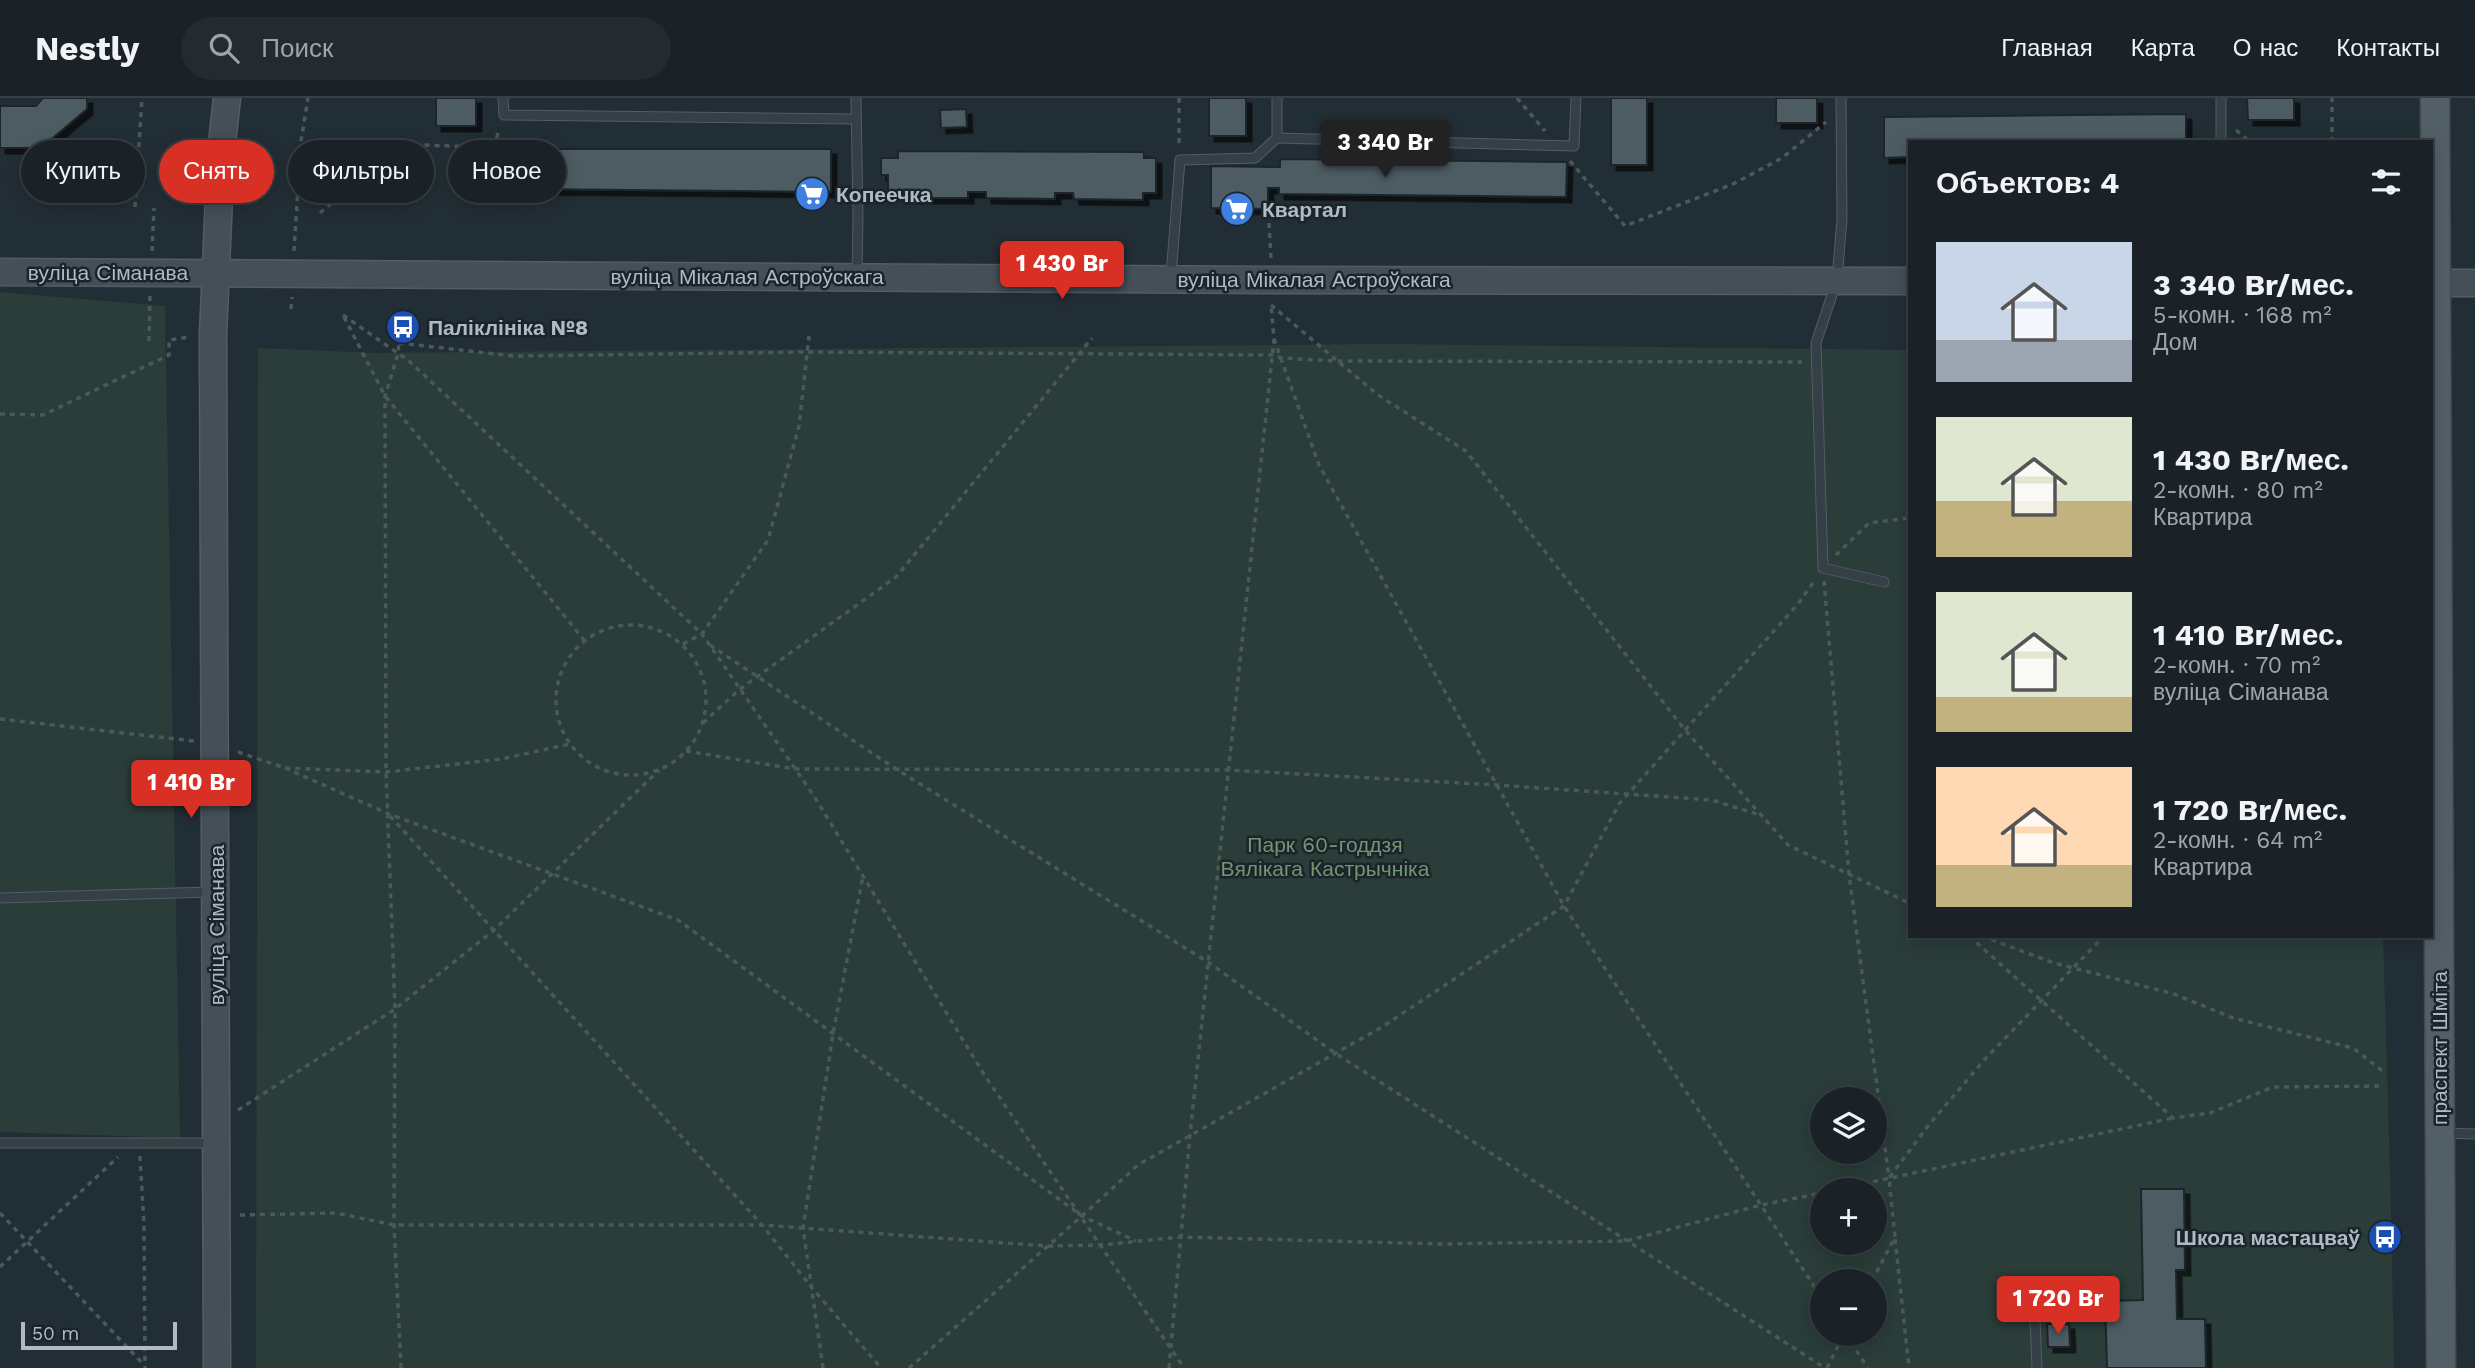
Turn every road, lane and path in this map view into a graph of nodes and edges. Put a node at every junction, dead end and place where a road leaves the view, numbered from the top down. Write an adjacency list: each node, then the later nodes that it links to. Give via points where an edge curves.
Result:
1 (142, 98): 20 (path)
2 (227, 98): 27 (main road, вуліца Сіманава)
3 (308, 98): 26 (path)
4 (503, 98): 13 (lane)
5 (856, 98): 14 (lane)
6 (1179, 98): 19 (path)
7 (1277, 98): 16 (lane)
8 (1576, 98): 16 (lane, via 1574,146)
9 (1841, 98): 30 (lane, via 1842,219)
10 (2221, 98): 17 (lane)
11 (2332, 98): 18 (path)
12 (2435, 98): 33 (main road, праспект Шміта)
13 (504, 115): 14 (lane); 21 (path, via 494,148 401,144)
14 (856, 118): 28 (lane)
15 (1826, 124): 23 (path, via 1782,158 1733,184)
16 (1277, 138): 19 (lane, via 1255,158)
17 (2221, 140)
18 (2332, 140)
19 (1180, 160): 29 (lane)
20 (135, 207)
21 (320, 214)
22 (1269, 223): 24 (path)
23 (1625, 226)
24 (1272, 264)
25 (0, 272): 27 (main road, вуліца Сіманава)
26 (293, 272): 27 (main road, вуліца Мікалая Астроўскага); 28 (main road, вуліца Мікалая Астроўскага); 34 (path)
27 (215, 273): 36 (main road, вуліца Сіманава)
28 (857, 276): 29 (main road, вуліца Мікалая Астроўскага)
29 (1171, 278): 30 (main road, вуліца Мікалая Астроўскага)
30 (1837, 280): 31 (main road, вуліца Мікалая Астроўскага); 47 (lane, via 1815,342)
31 (1908, 281)
32 (2475, 282): 33 (main road)
33 (2433, 283): 96 (main road, праспект Шміта)
34 (291, 309)
35 (401, 321): 40 (path)
36 (213, 335): 49 (path, via 169,340 169,355 43,415); 62 (main road, вуліца Сіманава)
37 (809, 336): 41 (path)
38 (1092, 338): 43 (path)
39 (1274, 339): 44 (path); 45 (path); 46 (path, via 1271,305)
40 (399, 344): 41 (path, via 513,356); 42 (path)
41 (807, 352): 43 (path); 53 (path, via 799,426 768,540)
42 (398, 354): 48 (path); 48 (path, via 343,315); 53 (path)
43 (1078, 354): 44 (path); 57 (path, via 895,577)
44 (1272, 355): 45 (path); 69 (path)
45 (1281, 358): 46 (path); 71 (path, via 1319,465)
46 (1338, 361): 47 (path); 61 (path, via 1378,395 1466,451)
47 (1815, 362): 51 (lane)
48 (385, 396): 54 (path); 70 (path)
49 (0, 414)
50 (1908, 518): 51 (path, via 1869,523)
51 (1823, 568): 52 (lane); 61 (path, via 1798,604); 76 (path)
52 (1884, 582)
53 (702, 634): 55 (path); 56 (path)
54 (584, 640): 55 (path, via 626,624 657,629); 63 (path, via 572,652 558,681 557,714)
55 (683, 645): 60 (path, via 704,681)
56 (710, 645): 57 (path); 58 (path)
57 (758, 677): 58 (path); 68 (path)
58 (740, 689): 60 (path); 67 (path)
59 (0, 719): 62 (path)
60 (703, 723): 64 (path)
61 (1685, 730): 72 (path); 74 (path)
62 (214, 743): 65 (path); 78 (main road, вуліца Сіманава)
63 (570, 744): 66 (path, via 610,772 635,775); 70 (path, via 501,759)
64 (686, 751): 66 (path); 67 (path)
65 (285, 768): 70 (path); 73 (path)
66 (659, 769): 75 (path)
67 (796, 769): 68 (path); 77 (path)
68 (897, 769): 69 (path); 86 (path)
69 (1228, 770): 71 (path); 86 (path)
70 (386, 772): 73 (path)
71 (1497, 785): 72 (path); 81 (path)
72 (1627, 795): 74 (path, via 1712,800); 81 (path)
73 (389, 814): 75 (path); 82 (path); 89 (path)
74 (1763, 816): 76 (path, via 1788,845)
75 (549, 874): 82 (path); 90 (path, via 678,920)
76 (1849, 874): 80 (path); 101 (path)
77 (863, 876): 90 (path); 106 (path, via 985,1076)
78 (216, 892): 79 (lane); 95 (main road, вуліца Сіманава)
79 (0, 898)
80 (1908, 903)
81 (1564, 906): 91 (path, via 1382,1027); 103 (path)
82 (493, 931): 89 (path); 108 (path)
83 (1971, 938): 88 (path)
84 (1987, 938): 87 (path)
85 (2102, 938): 87 (path)
86 (1208, 962): 91 (path); 98 (path)
87 (2073, 968): 88 (path); 92 (path, via 2174,994 2233,1018 2353,1048)
88 (2042, 1000): 94 (path); 101 (path, via 1985,1059)
89 (395, 1009): 95 (path); 107 (path)
90 (833, 1034): 106 (path); 109 (path)
91 (1335, 1053): 98 (path); 113 (path)
92 (2384, 1072)
93 (2384, 1086): 94 (path, via 2273,1087 2210,1113)
94 (2173, 1118): 101 (path)
95 (217, 1133): 100 (lane); 105 (main road, вуліца Сіманава)
96 (2440, 1133): 97 (lane); 137 (main road, праспект Шміта)
97 (2475, 1134)
98 (1190, 1135): 106 (path, via 1138,1165); 110 (path)
99 (0, 1143): 100 (lane)
100 (136, 1143): 114 (path); 125 (path, via 144,1225)
101 (1889, 1178): 111 (path)
102 (1810, 1196): 103 (path)
103 (1761, 1206): 113 (path); 119 (path)
104 (0, 1213): 114 (path)
105 (216, 1216): 107 (path, via 336,1213); 126 (main road, вуліца Сіманава)
106 (1082, 1216): 112 (path); 115 (path); 116 (path)
107 (394, 1225): 108 (path); 127 (path)
108 (762, 1225): 109 (path); 121 (path)
109 (803, 1228): 116 (path); 121 (path)
110 (1180, 1237): 112 (path); 113 (path, via 1442,1244); 122 (path)
111 (1895, 1237): 118 (path); 135 (path)
112 (1136, 1241): 115 (path)
113 (1626, 1241): 133 (path)
114 (27, 1242): 117 (path); 125 (path)
115 (1101, 1245): 116 (path); 122 (path)
116 (1047, 1246): 130 (path)
117 (0, 1267)
118 (1878, 1269)
119 (1810, 1280)
120 (2102, 1281): 136 (lane, via 2054,1289 2035,1320)
121 (813, 1289): 128 (path); 129 (path)
122 (1170, 1346): 131 (path); 132 (path)
123 (1838, 1346): 133 (path)
124 (1853, 1346): 134 (path)
125 (145, 1367)
126 (217, 1368)
127 (401, 1368)
128 (823, 1368)
129 (881, 1368)
130 (909, 1368)
131 (1169, 1368)
132 (1184, 1368)
133 (1826, 1368)
134 (1868, 1368)
135 (1909, 1368)
136 (2037, 1368)
137 (2441, 1368)

